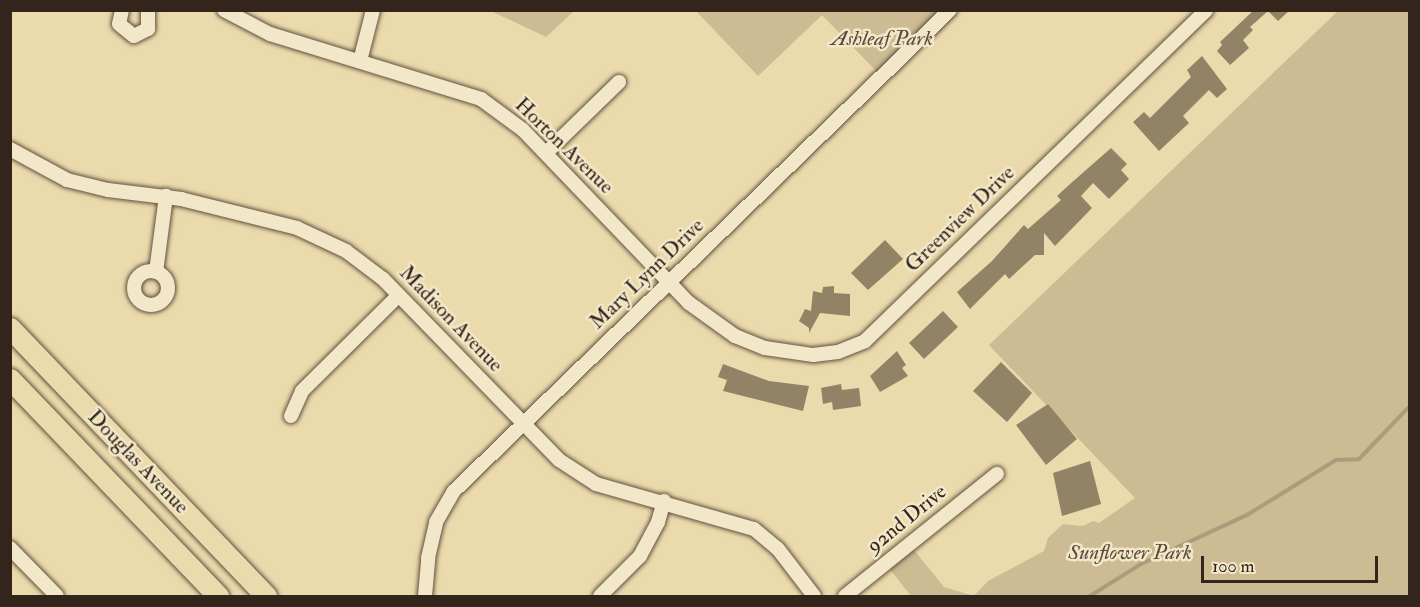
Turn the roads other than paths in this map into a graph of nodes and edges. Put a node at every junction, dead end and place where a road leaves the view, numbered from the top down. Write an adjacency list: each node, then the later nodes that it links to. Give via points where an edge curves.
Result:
1 (122, 10): 6 (street, via 119,24 134,36 148,29)
2 (224, 10): 7 (street, Horton Avenue, via 270,34)
3 (374, 10): 7 (street)
4 (950, 10): 13 (street, Mary Lynn Drive)
5 (1206, 10): 15 (street, Greenview Drive, via 865,341 838,352 796,354 765,348 735,336)
6 (148, 11)
7 (360, 61): 10 (street, Horton Avenue, via 480,99 523,130)
8 (619, 82): 10 (street)
9 (10, 149): 11 (street, Madison Avenue, via 67,180)
10 (546, 153): 13 (street, Horton Avenue)
11 (166, 196): 12 (street); 14 (street, Madison Avenue, via 297,228 326,240 365,264)
12 (156, 272)
13 (669, 282): 15 (street, Horton Avenue); 19 (street, Mary Lynn Drive)
14 (399, 295): 18 (street, via 302,391); 19 (street, Madison Avenue)
15 (708, 317)
16 (10, 328): 25 (main road, Douglas Avenue)
17 (10, 379): 24 (main road, Douglas Avenue)
18 (291, 416)
19 (522, 423): 21 (street, Madison Avenue, via 559,460 596,484); 26 (street, Mary Lynn Drive, via 446,500 430,549)
20 (997, 474): 29 (street, 92nd Drive)
21 (664, 501): 27 (street, via 640,556); 28 (street, Madison Avenue, via 754,529 778,549)
22 (10, 548): 23 (street)
23 (57, 597)
24 (218, 597)
25 (266, 597)
26 (425, 597)
27 (600, 597)
28 (814, 597)
29 (845, 597)

